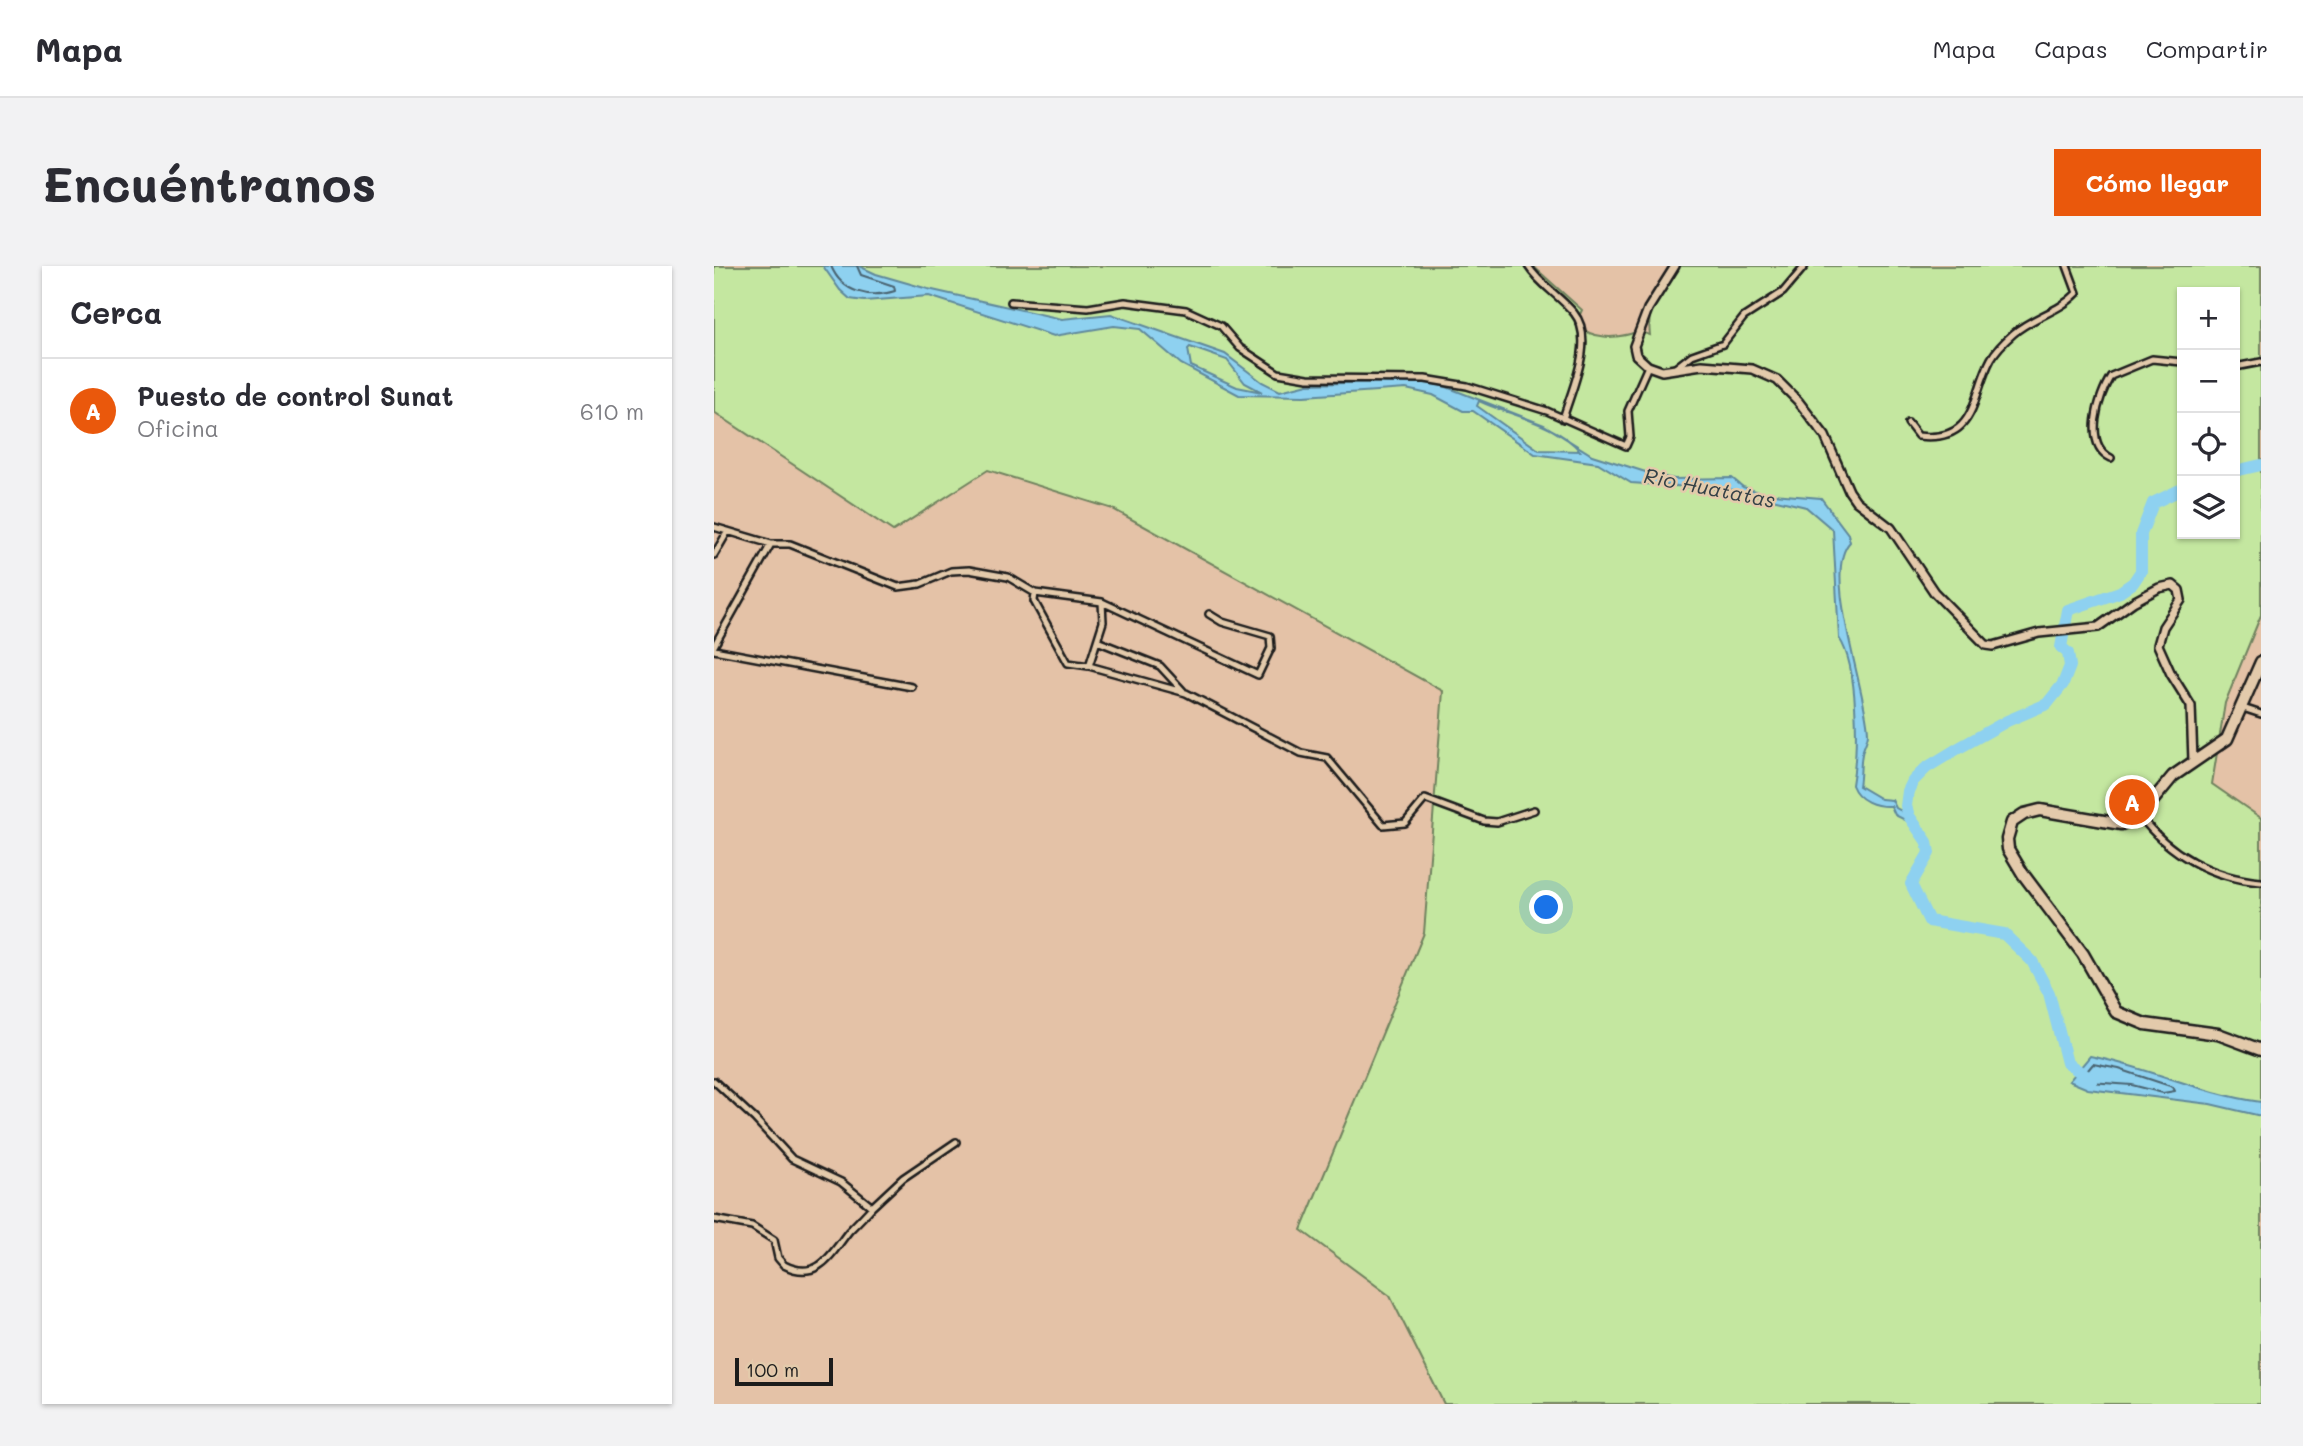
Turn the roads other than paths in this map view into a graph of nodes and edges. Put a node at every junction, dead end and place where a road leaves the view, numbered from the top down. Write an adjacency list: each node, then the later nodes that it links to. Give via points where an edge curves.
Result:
1 (1528, 266): 11 (street, via 1573,312 1583,329)
2 (1675, 266): 9 (street, via 1655,295 1636,339 1636,355)
3 (1805, 266): 10 (street, via 1783,292 1744,317 1723,344 1692,355)
4 (2067, 266): 12 (street, via 2077,293 2002,344 1991,357 1967,421 1952,432 1928,437 1918,436)
5 (1011, 302): 11 (street, via 1088,307 1125,302 1186,310 1222,326 1240,348 1278,373 1308,378 1438,380)
6 (2177, 362): 13 (street, via 2152,359 2111,376 2095,431 2101,451)
7 (2261, 362): 8 (street)
8 (2240, 365)
9 (1648, 366): 10 (street); 11 (street, via 1628,411 1628,445 1616,444)
10 (1674, 369): 29 (street, via 1702,365 1752,369 1777,380 1825,436 1856,501 1898,537 1927,582 1986,645 2098,627 2159,588 2174,585 2181,600 2163,627 2158,645 2191,706)
11 (1563, 419)
12 (1908, 423)
13 (2111, 458)
14 (714, 527): 15 (street)
15 (728, 531): 16 (street); 17 (street)
16 (771, 544): 18 (street, via 790,544 898,587 962,570 1008,577); 22 (street)
17 (714, 555)
18 (1035, 593): 19 (street); 24 (street, via 1034,601 1068,663)
19 (1102, 602): 20 (street, via 1258,675 1271,648 1270,636); 21 (street)
20 (1209, 614)
21 (1097, 641): 24 (street); 26 (street, via 1160,666)
22 (714, 648): 25 (street)
23 (2261, 662): 27 (highway)
24 (1089, 666): 26 (street)
25 (912, 687)
26 (1186, 694): 30 (street, via 1301,753 1333,762 1383,825 1405,823 1425,799 1484,821 1497,822)
27 (2243, 708): 28 (street); 29 (highway, via 2227,739)
28 (2261, 714)
29 (2193, 761): 31 (highway, via 2173,776)
30 (1534, 810)
31 (2140, 816): 32 (street, via 2152,833 2182,857 2221,874); 33 (highway, via 2121,824 2040,810 2024,814 2008,830 2008,849 2083,954 2116,1012 2145,1024 2218,1034)
32 (2261, 882)
33 (2261, 1050)
34 (714, 1081): 36 (street, via 792,1159 841,1182)
35 (956, 1142): 36 (street, via 903,1178)
36 (872, 1207): 37 (street, via 833,1256 813,1268 784,1265 774,1240 760,1229)
37 (714, 1219)

